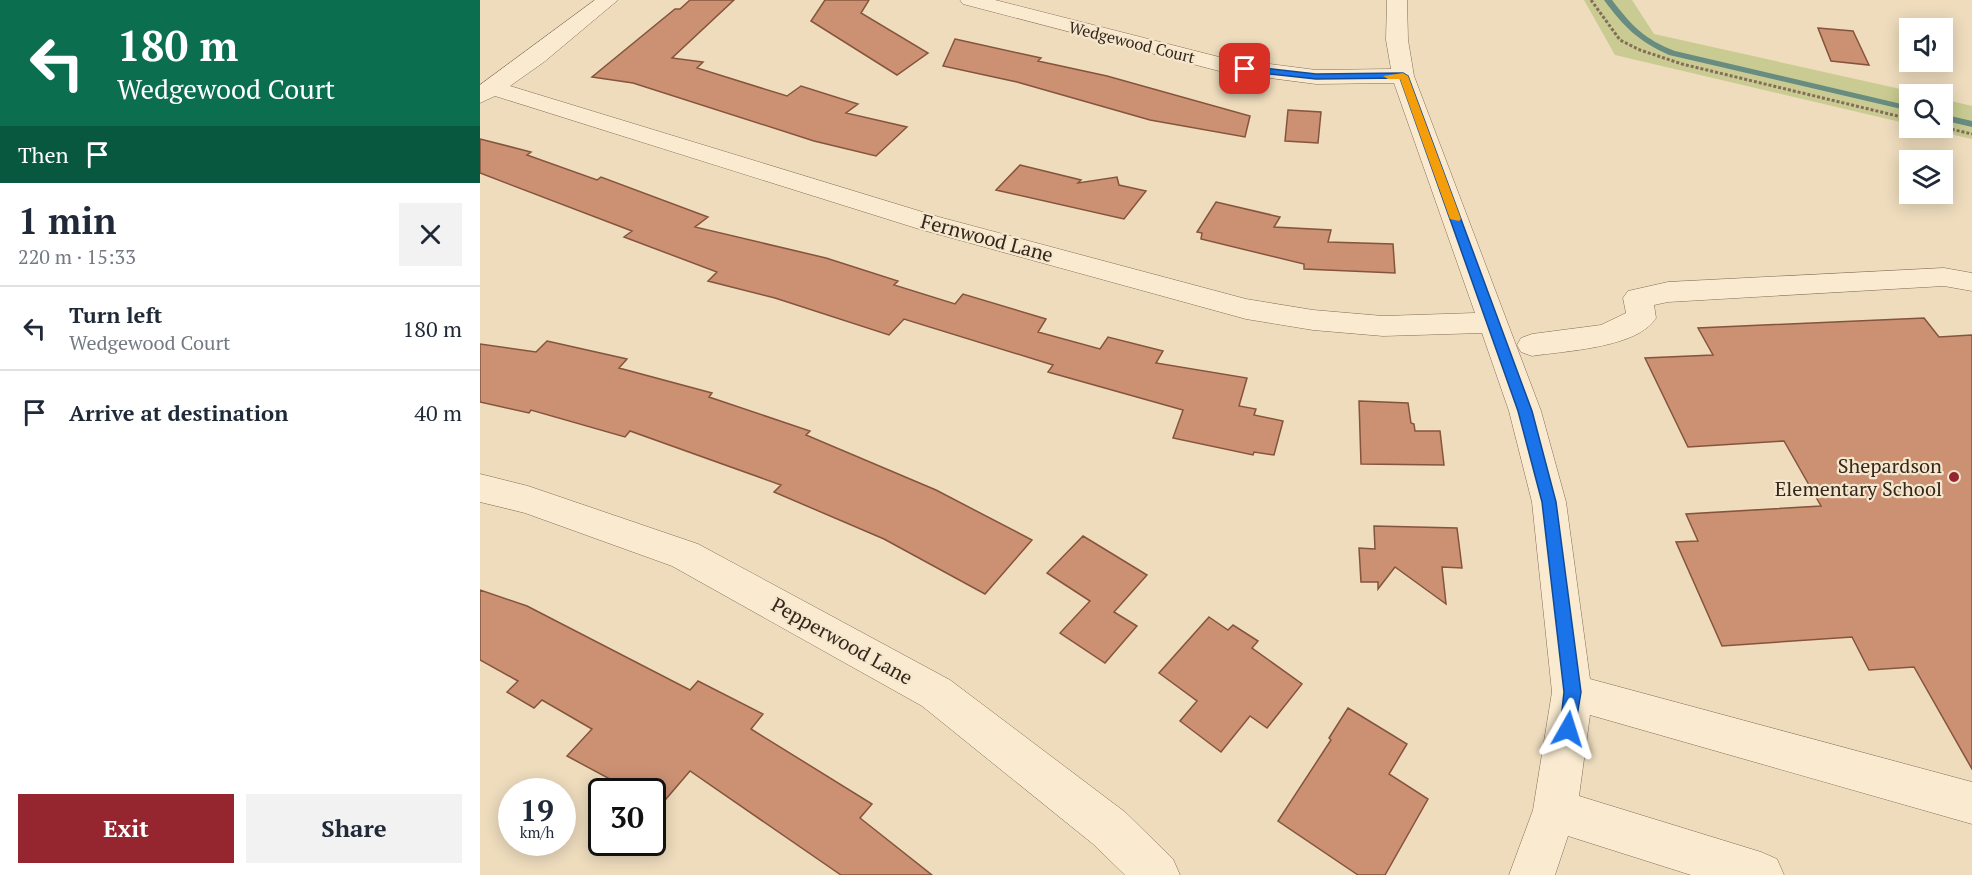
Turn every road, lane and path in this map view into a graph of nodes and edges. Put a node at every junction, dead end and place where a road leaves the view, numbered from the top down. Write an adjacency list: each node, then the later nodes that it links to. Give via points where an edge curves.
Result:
1 (608, 0): 6 (street)
2 (970, 0): 5 (street, Wedgewood Court, via 1223,65 1316,77)
3 (1397, 0): 5 (street, via 1397,40)
4 (1592, 0): 7 (path, via 1620,40 1640,50 1682,64)
5 (1403, 76): 11 (street)
6 (486, 92): 11 (street, Fernwood Lane, via 929,223 1246,309 1383,326)
7 (1899, 116)
8 (1953, 130): 9 (path)
9 (1972, 134)
10 (1972, 282): 12 (street, via 1944,277 1668,292 1638,298 1641,318 1607,335)
11 (1493, 323): 14 (street, via 1525,411 1549,502)
12 (1532, 345)
13 (480, 488): 17 (street, Pepperwood Lane, via 528,500 685,555 936,693 1109,828)
14 (1572, 692): 15 (street); 16 (street)
15 (1972, 803)
16 (1555, 810): 18 (street); 19 (street)
17 (1157, 875)
18 (1532, 875)
19 (1761, 875)

